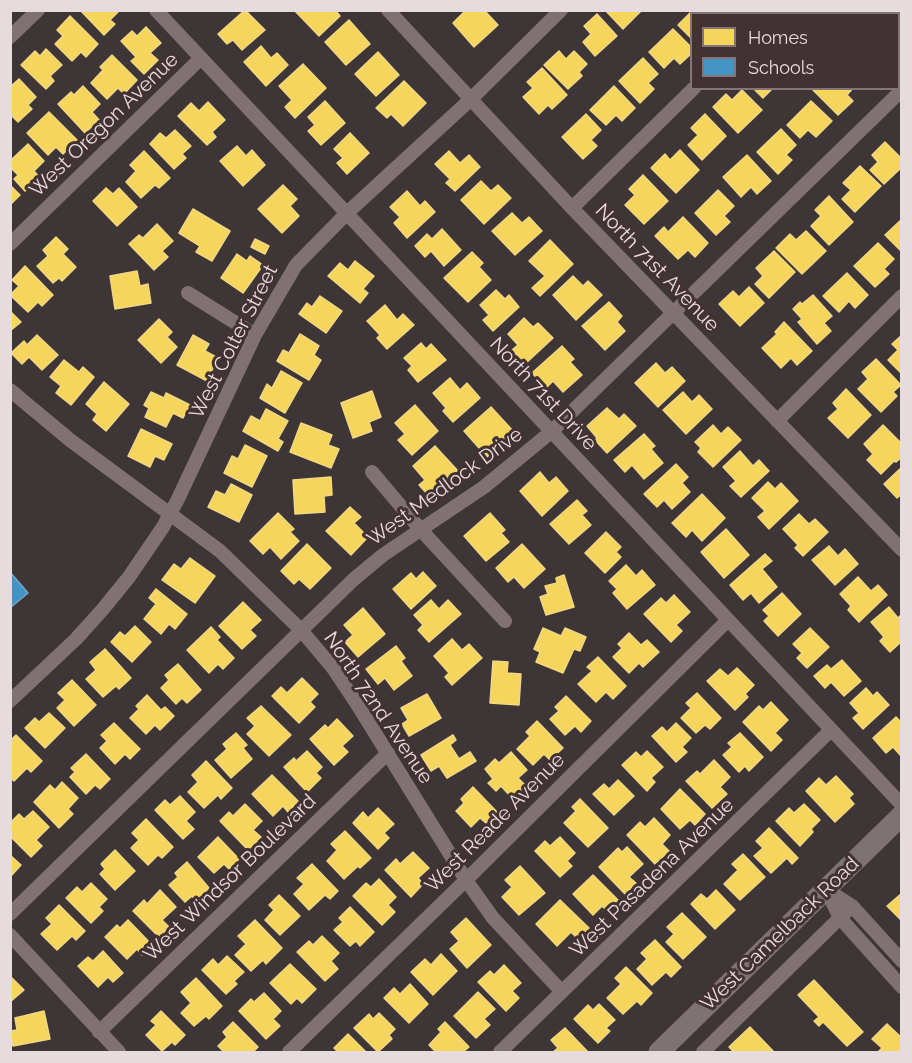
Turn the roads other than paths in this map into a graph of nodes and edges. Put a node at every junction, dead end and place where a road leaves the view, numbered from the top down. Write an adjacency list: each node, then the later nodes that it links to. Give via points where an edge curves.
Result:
1 (38, 10): 5 (street)
2 (156, 10): 6 (street, North 71st Drive)
3 (388, 10): 9 (street, North 71st Avenue)
4 (561, 10): 9 (street, West Colter Street)
5 (10, 37)
6 (200, 59): 11 (street, North 71st Drive); 12 (street, West Oregon Avenue)
7 (692, 90): 10 (street)
8 (902, 90): 15 (street, West Medlock Drive)
9 (471, 99): 10 (street, North 71st Avenue); 11 (street, West Colter Street)
10 (572, 208): 15 (street, North 71st Avenue)
11 (347, 213): 16 (street, West Colter Street, via 296,265); 19 (street, North 71st Drive)
12 (10, 244)
13 (188, 293): 16 (street)
14 (902, 296): 18 (street)
15 (674, 313): 18 (street, North 71st Avenue); 19 (street, West Medlock Drive)
16 (255, 335): 21 (street, West Colter Street)
17 (10, 390): 21 (street, North 72nd Avenue, via 70,441)
18 (777, 420): 23 (street, North 71st Avenue)
19 (551, 432): 22 (street, West Medlock Drive, via 484,487); 24 (street, North 71st Drive)
20 (372, 472): 22 (street)
21 (170, 514): 26 (street, North 72nd Avenue, via 220,551); 27 (street, West Colter Street, via 103,609)
22 (420, 530): 25 (street); 26 (street, West Medlock Drive, via 354,579)
23 (902, 550)
24 (728, 620): 28 (street, North 71st Drive); 32 (street, West Reade Avenue)
25 (504, 621)
26 (301, 630): 29 (street, North 72nd Avenue, via 333,668); 35 (street, West Medlock Drive)
27 (10, 701)
28 (830, 731): 30 (street, North 71st Drive); 41 (street, West Pasadena Avenue)
29 (388, 753): 32 (street, North 72nd Avenue); 42 (street, West Windsor Boulevard)
30 (902, 805)
31 (902, 814): 33 (main road, West Camelback Road)
32 (466, 880): 41 (street, North 72nd Avenue, via 493,918); 44 (street, West Reade Avenue)
33 (826, 889): 34 (street); 36 (street); 46 (main road, West Camelback Road)
34 (852, 906): 36 (street, West Camelback Road); 38 (street)
35 (10, 914)
36 (840, 918): 39 (street); 47 (street, West Camelback Road)
37 (10, 935): 42 (street)
38 (900, 960): 39 (street)
39 (886, 970): 40 (street)
40 (902, 987)
41 (562, 992): 45 (street, West Pasadena Avenue)
42 (99, 1032): 43 (street)
43 (119, 1053)
44 (289, 1053)
45 (500, 1053)
46 (659, 1053)
47 (703, 1053)

